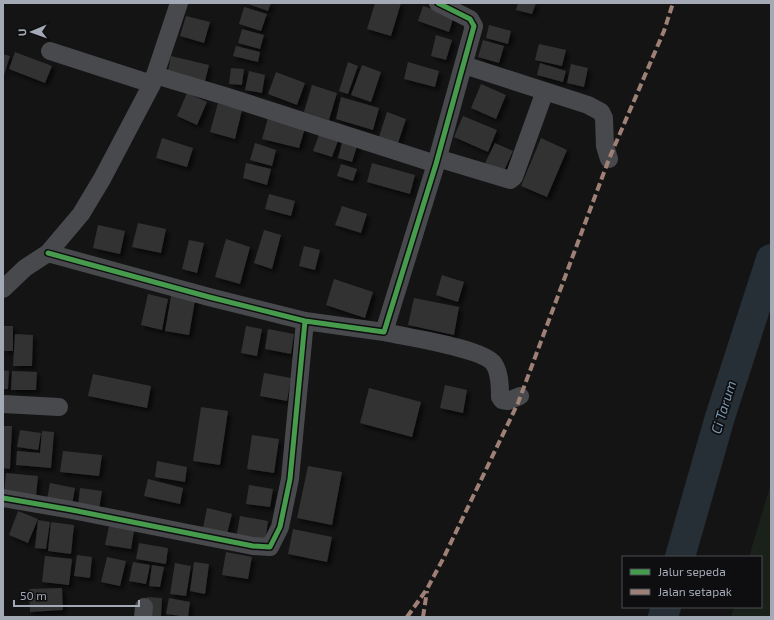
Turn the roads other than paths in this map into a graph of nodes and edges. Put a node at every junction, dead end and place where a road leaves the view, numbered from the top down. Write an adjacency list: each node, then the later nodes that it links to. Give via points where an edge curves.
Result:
1 (179, 3): 5 (street)
2 (438, 3): 4 (street, via 473,22 473,32)
3 (50, 51): 5 (street)
4 (464, 65): 6 (street); 8 (street)
5 (153, 79): 8 (street, via 225,96); 9 (street, via 95,191)
6 (545, 91): 7 (street, via 601,112); 8 (street, via 514,178 510,180)
7 (609, 159)
8 (437, 161): 12 (street)
9 (48, 253): 10 (street, via 26,268); 11 (street)
10 (3, 289)
11 (305, 320): 12 (street); 16 (street, via 290,479 280,527 270,547 253,546)
12 (384, 332): 13 (street, via 472,351 494,363 501,399 508,401)
13 (520, 396)
14 (3, 404): 15 (street)
15 (59, 407)
16 (3, 498)

